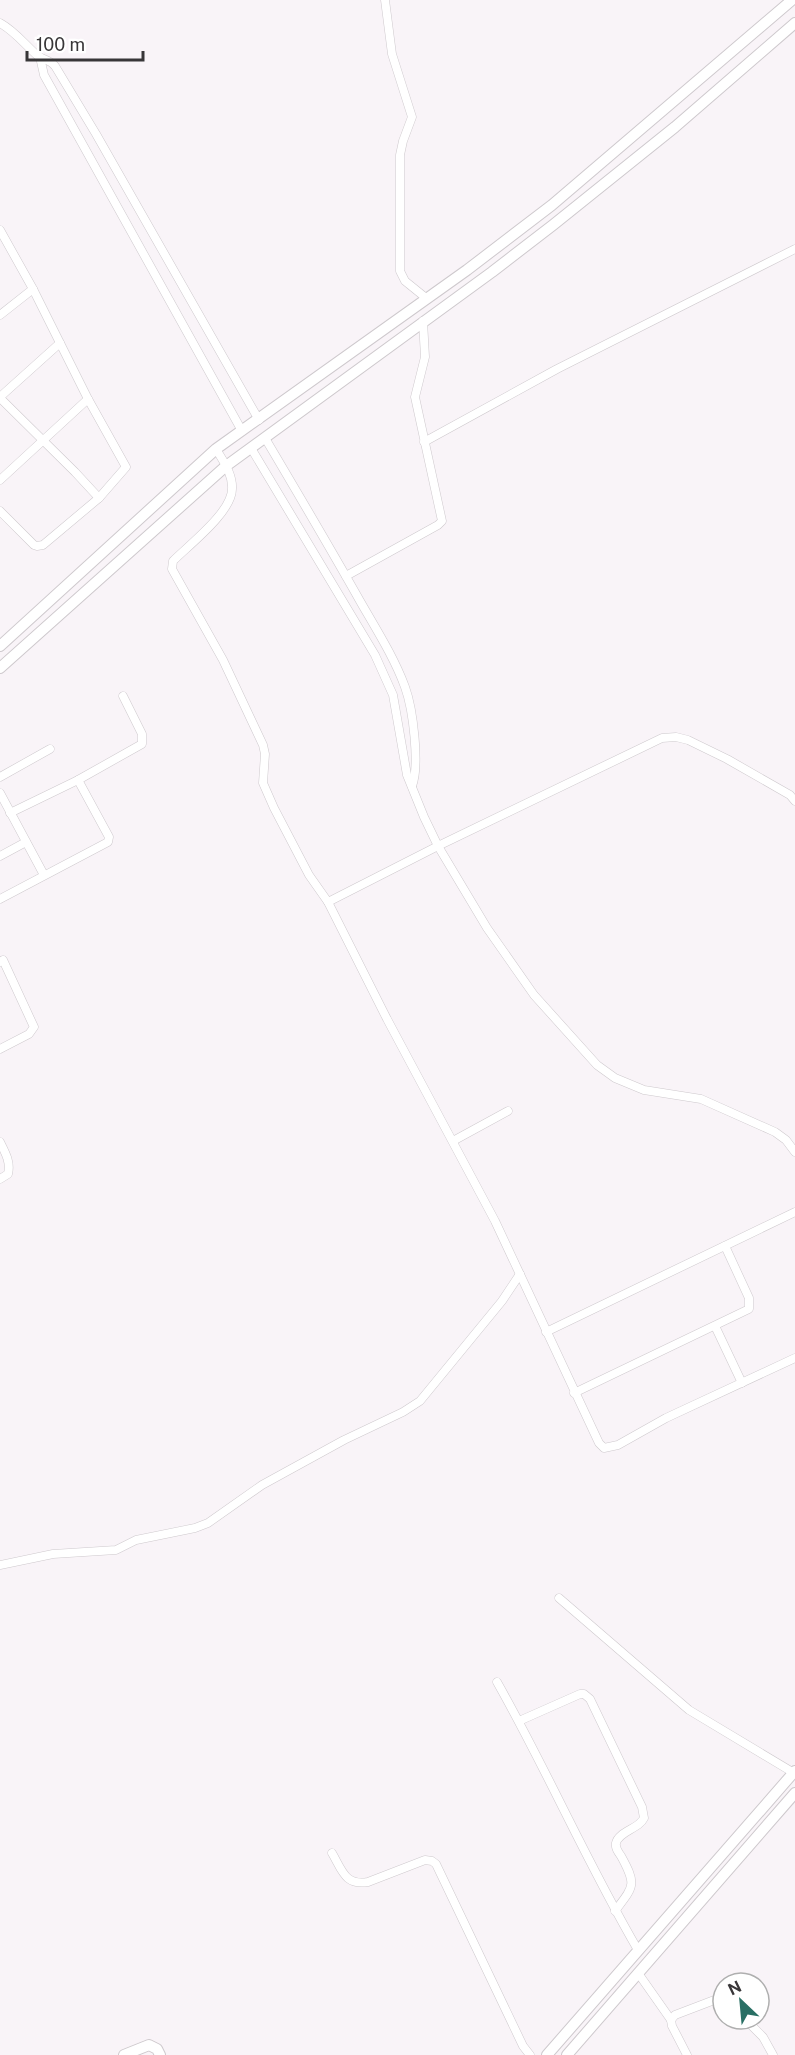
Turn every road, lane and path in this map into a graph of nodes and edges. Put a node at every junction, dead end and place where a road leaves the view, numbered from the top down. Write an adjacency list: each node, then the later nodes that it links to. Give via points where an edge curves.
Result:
1 (385, 0): 11 (street, via 392,54 411,117 400,155 400,271 405,281)
2 (792, 0): 6 (street)
3 (0, 23): 5 (street)
4 (795, 23): 7 (street)
5 (40, 57): 17 (street, via 55,66); 18 (street, via 44,75)
6 (611, 156): 7 (street); 11 (street, via 544,212)
7 (623, 169): 13 (street, via 501,266)
8 (0, 230): 10 (street)
9 (795, 249): 21 (street, via 557,369)
10 (33, 289): 12 (street); 14 (street)
11 (426, 298): 17 (street)
12 (0, 315)
13 (423, 321): 19 (street); 21 (street, via 423,369 414,392)
14 (60, 343): 15 (street); 16 (street)
15 (0, 397): 20 (street)
16 (88, 399): 20 (street); 26 (street, via 126,467)
17 (259, 420): 18 (street)
18 (242, 431): 23 (street)
19 (265, 438): 22 (street); 28 (street)
20 (42, 439): 25 (street); 26 (street)
21 (424, 442): 28 (street, via 441,523)
22 (251, 448): 24 (street); 35 (street, via 385,675 393,695)
23 (216, 449): 24 (street); 29 (street)
24 (226, 466): 30 (street); 44 (street, via 232,486 229,502 173,561 172,569 257,731 265,754 263,783 267,795 309,875)
25 (0, 480)
26 (99, 498): 27 (street, via 37,546)
27 (0, 511)
28 (346, 576): 35 (street, via 405,686 414,739 416,774)
29 (0, 646)
30 (0, 668)
31 (123, 696): 34 (street, via 142,734 142,744)
32 (50, 749): 33 (street)
33 (0, 777)
34 (78, 780): 38 (street); 42 (street, via 109,840)
35 (412, 786): 40 (street)
36 (0, 793): 38 (street)
37 (795, 801): 40 (street, via 688,740 662,738)
38 (10, 813): 39 (street)
39 (26, 842): 41 (street); 42 (street)
40 (438, 846): 44 (street); 50 (street, via 487,928 534,995 597,1065 615,1078 644,1090 701,1099 775,1132)
41 (0, 856)
42 (44, 875): 43 (street)
43 (0, 899)
44 (328, 902): 48 (street)
45 (1, 958): 46 (street, via 33,1027 29,1034)
46 (0, 1049)
47 (508, 1111): 48 (street)
48 (453, 1141): 54 (street)
49 (0, 1142): 51 (street, via 9,1168 8,1174)
50 (795, 1152)
51 (0, 1179)
52 (795, 1212): 53 (street)
53 (725, 1246): 55 (street, via 750,1304 749,1309); 56 (street)
54 (520, 1274): 56 (street); 60 (street, via 420,1401 262,1485 208,1523 136,1540 116,1550 53,1554)
55 (715, 1326): 58 (street); 59 (street)
56 (546, 1332): 59 (street)
57 (795, 1358): 58 (street)
58 (742, 1383): 59 (street, via 604,1448)
59 (574, 1393)
60 (0, 1565)
61 (559, 1598): 64 (street, via 689,1710)
62 (497, 1682): 63 (street)
63 (519, 1721): 67 (street); 67 (street, via 580,1694 590,1698 644,1814 642,1823 617,1841 617,1850 633,1884)
64 (794, 1772): 68 (street)
65 (795, 1793): 69 (street)
66 (332, 1853): 75 (street, via 346,1877 359,1884 425,1860 436,1864)
67 (615, 1911): 68 (street)
68 (638, 1950): 76 (street)
69 (638, 1973): 71 (street); 77 (street)
70 (711, 2001): 71 (street)
71 (671, 2020): 78 (street)
72 (757, 2031): 79 (street)
73 (124, 2055): 74 (street, via 148,2046)
74 (160, 2055)
75 (530, 2055)
76 (547, 2055)
77 (567, 2055)
78 (687, 2055)
79 (773, 2055)

